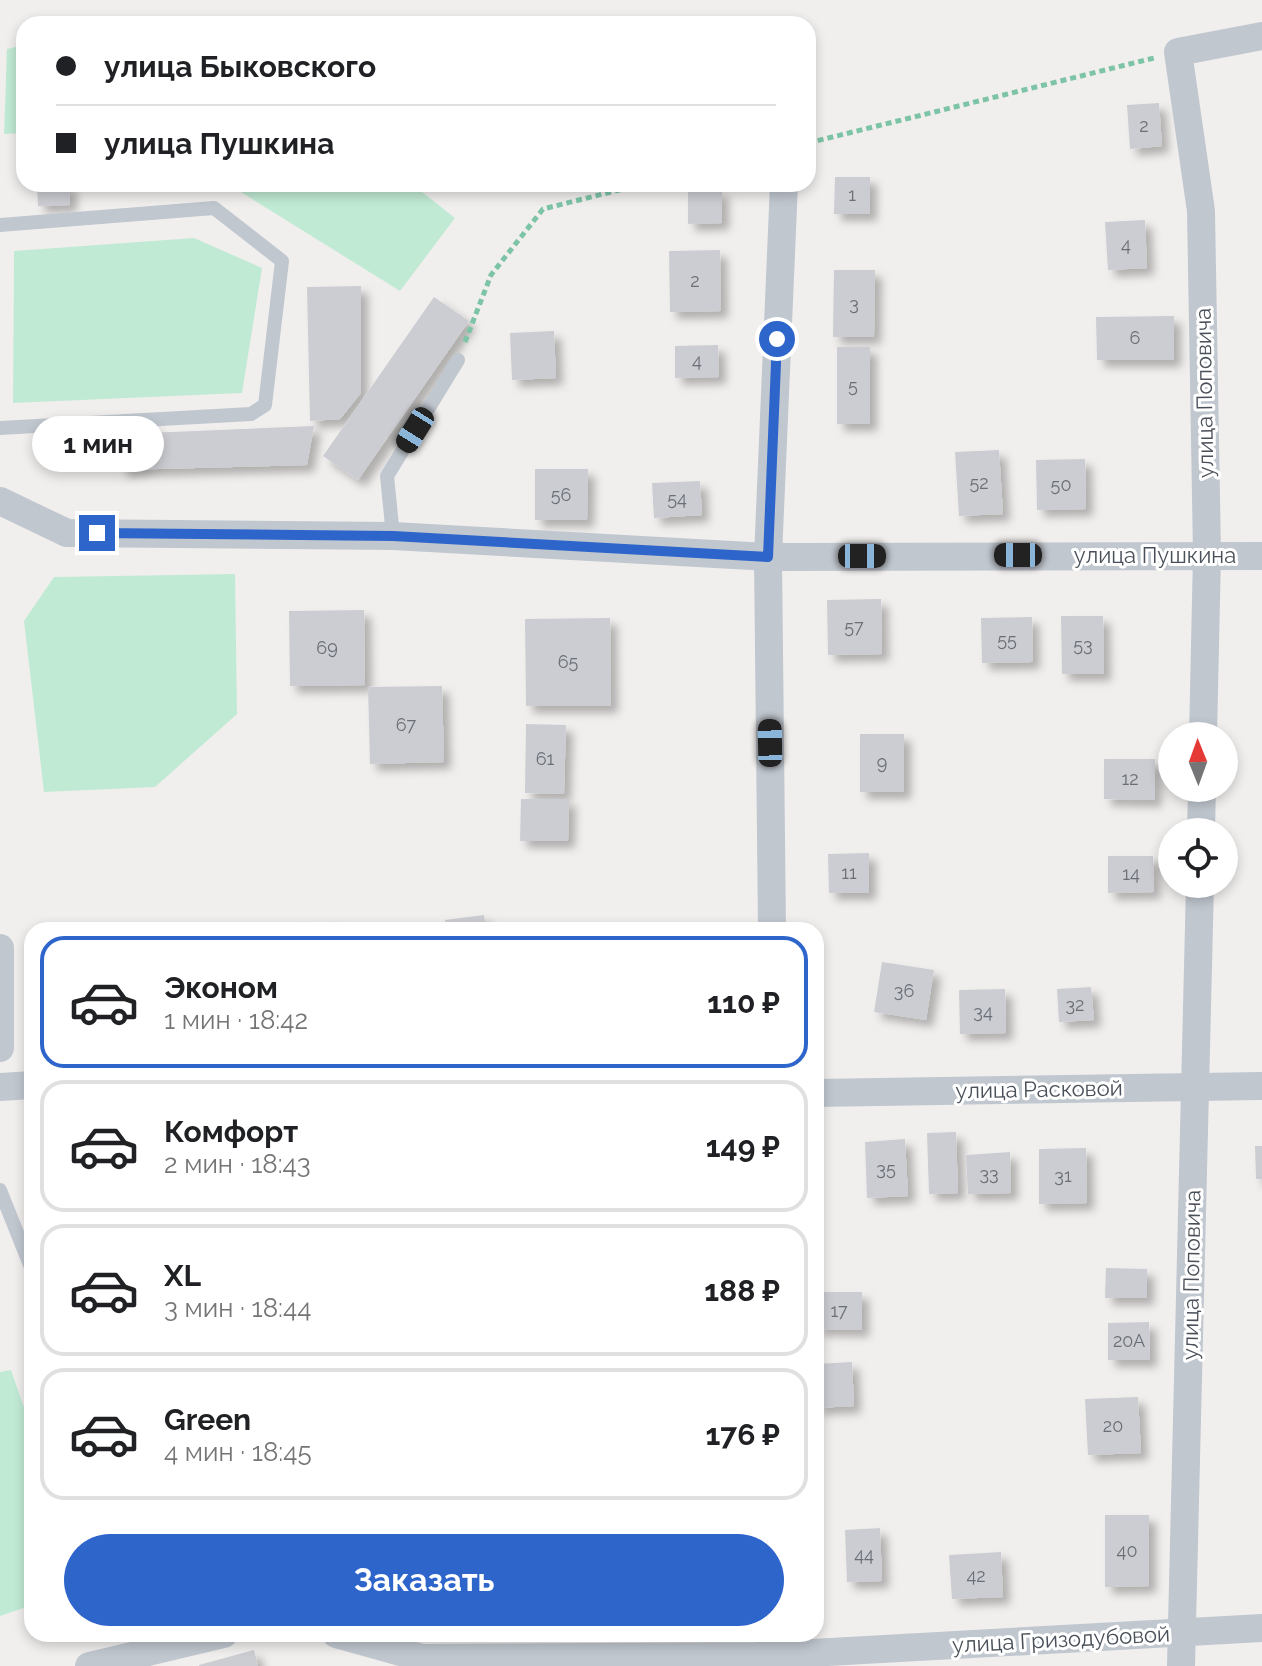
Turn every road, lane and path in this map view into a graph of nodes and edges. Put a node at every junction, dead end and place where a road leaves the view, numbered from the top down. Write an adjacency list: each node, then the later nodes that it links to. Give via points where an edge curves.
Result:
1 (1262, 36): 2 (street)
2 (1178, 52): 3 (path); 11 (street, улица Поповича, via 1201,211)
3 (816, 141)
4 (611, 192): 7 (path, via 543,209 491,275)
5 (784, 192): 13 (street)
6 (0, 225): 8 (lane, via 214,208 282,261 265,405 251,414)
7 (458, 360): 10 (lane, via 387,476)
8 (0, 428)
9 (0, 501): 10 (street, улица Пушкина, via 67,533)
10 (393, 536): 13 (street, улица Пушкина)
11 (1207, 554): 12 (street, улица Пушкина); 13 (street, улица Пушкина); 14 (street, улица Поповича)
12 (1262, 556)
13 (768, 557): 16 (street)
14 (1203, 722)
15 (1200, 898): 20 (street, улица Поповича)
16 (772, 922)
17 (0, 948): 18 (street)
18 (0, 1048)
19 (24, 1086): 22 (street)
20 (1196, 1086): 21 (street, улица Расковой); 23 (street, улица Расковой); 27 (street, улица Поповича)
21 (1262, 1086)
22 (0, 1087)
23 (824, 1093)
24 (0, 1190): 25 (lane)
25 (24, 1250)
26 (1262, 1628): 27 (street, улица Гризодубовой)
27 (1183, 1632): 30 (street, улица Гризодубовой); 32 (street, улица Поповича)
28 (190, 1642): 31 (street)
29 (365, 1642): 30 (street, улица Гризодубовой, via 422,1658)
30 (756, 1652)
31 (89, 1666)
32 (1181, 1666)

